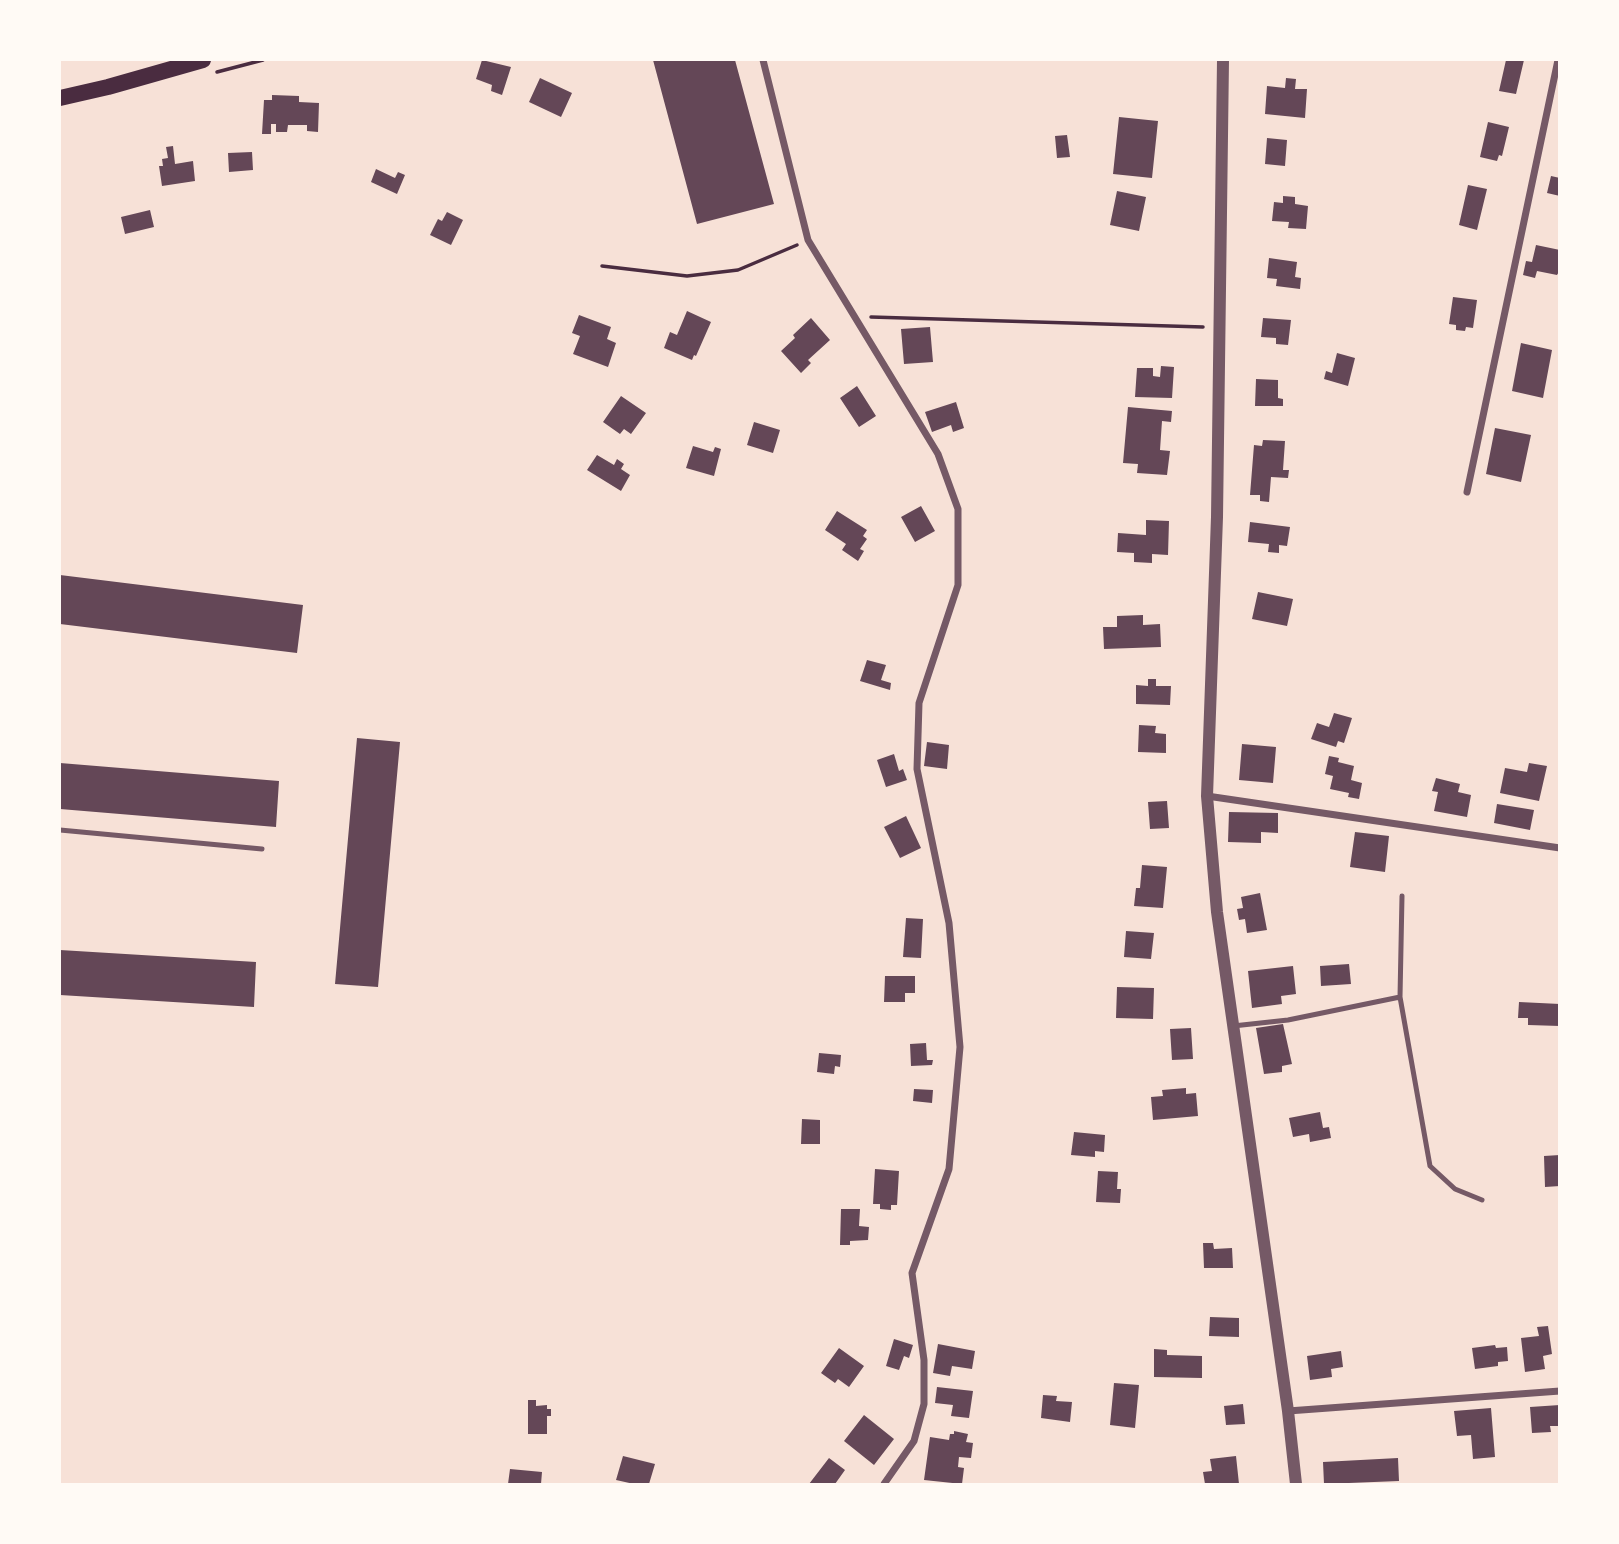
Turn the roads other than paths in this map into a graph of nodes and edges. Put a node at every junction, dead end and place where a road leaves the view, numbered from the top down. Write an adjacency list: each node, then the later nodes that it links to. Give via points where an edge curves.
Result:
1 (203, 60): 5 (main road)
2 (763, 60): 17 (street, via 808,240 938,454 958,509 958,584 919,703 918,769 949,923 960,1047 949,1169 912,1273 924,1404 914,1441)
3 (1223, 60): 7 (street, via 1217,517)
4 (1558, 60): 6 (street)
5 (60, 98)
6 (1467, 492)
7 (1207, 796): 9 (street); 13 (street)
8 (60, 830): 10 (lane)
9 (1559, 848)
10 (262, 849)
11 (1402, 896): 12 (lane)
12 (1400, 997): 13 (lane); 14 (lane, via 1430,1166 1455,1189)
13 (1233, 1026): 16 (street)
14 (1482, 1199)
15 (1559, 1391): 16 (street)
16 (1288, 1411): 18 (street)
17 (884, 1485)
18 (1296, 1485)

